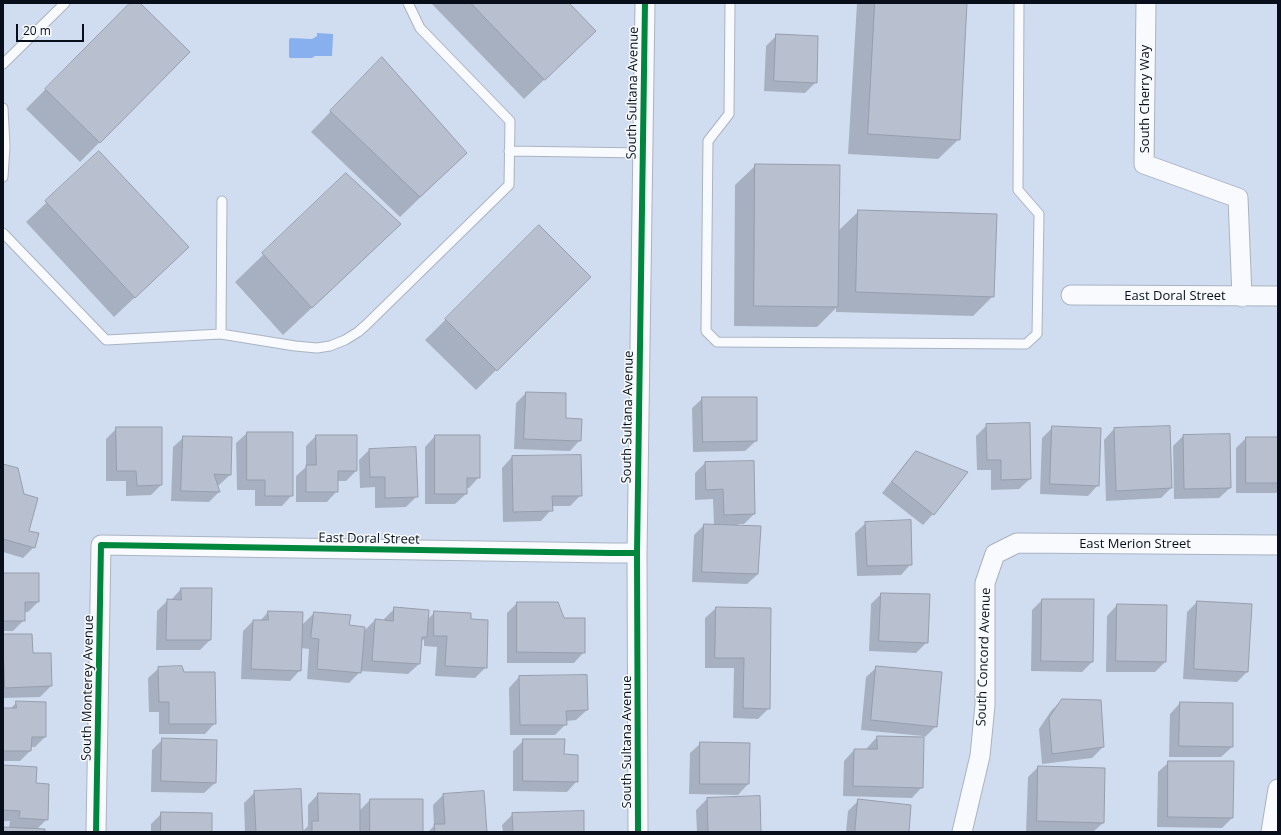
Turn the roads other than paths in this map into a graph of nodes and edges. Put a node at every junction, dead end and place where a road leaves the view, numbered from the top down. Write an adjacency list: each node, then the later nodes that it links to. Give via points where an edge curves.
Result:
1 (65, 3): 7 (lane)
2 (408, 3): 9 (lane, via 420,28 510,121)
3 (645, 3): 10 (street, South Sultana Avenue)
4 (730, 3): 5 (lane, via 729,114 708,141 706,331 717,342 1026,344 1036,334 1039,214 1018,190)
5 (1019, 3)
6 (1146, 3): 16 (street, South Cherry Way, via 1144,164 1238,198)
7 (3, 64)
8 (3, 108): 11 (lane)
9 (510, 151): 10 (lane); 17 (lane, via 509,185 352,337 330,346 309,348)
10 (644, 153): 20 (street, South Sultana Avenue)
11 (3, 176)
12 (222, 201): 17 (lane)
13 (3, 233): 17 (lane, via 106,340)
14 (1071, 295): 16 (street, East Doral Street)
15 (1278, 296): 16 (street, East Doral Street)
16 (1242, 297)
17 (221, 334)
18 (101, 545): 20 (street, East Doral Street); 23 (street, South Monterey Avenue)
19 (1278, 545): 21 (street, East Merion Street, via 1017,543)
20 (637, 553): 24 (street, South Sultana Avenue)
21 (995, 554): 25 (street, South Concord Avenue, via 985,583 985,705 980,756)
22 (1278, 789): 26 (street)
23 (96, 832)
24 (638, 832)
25 (962, 832)
26 (1271, 832)

